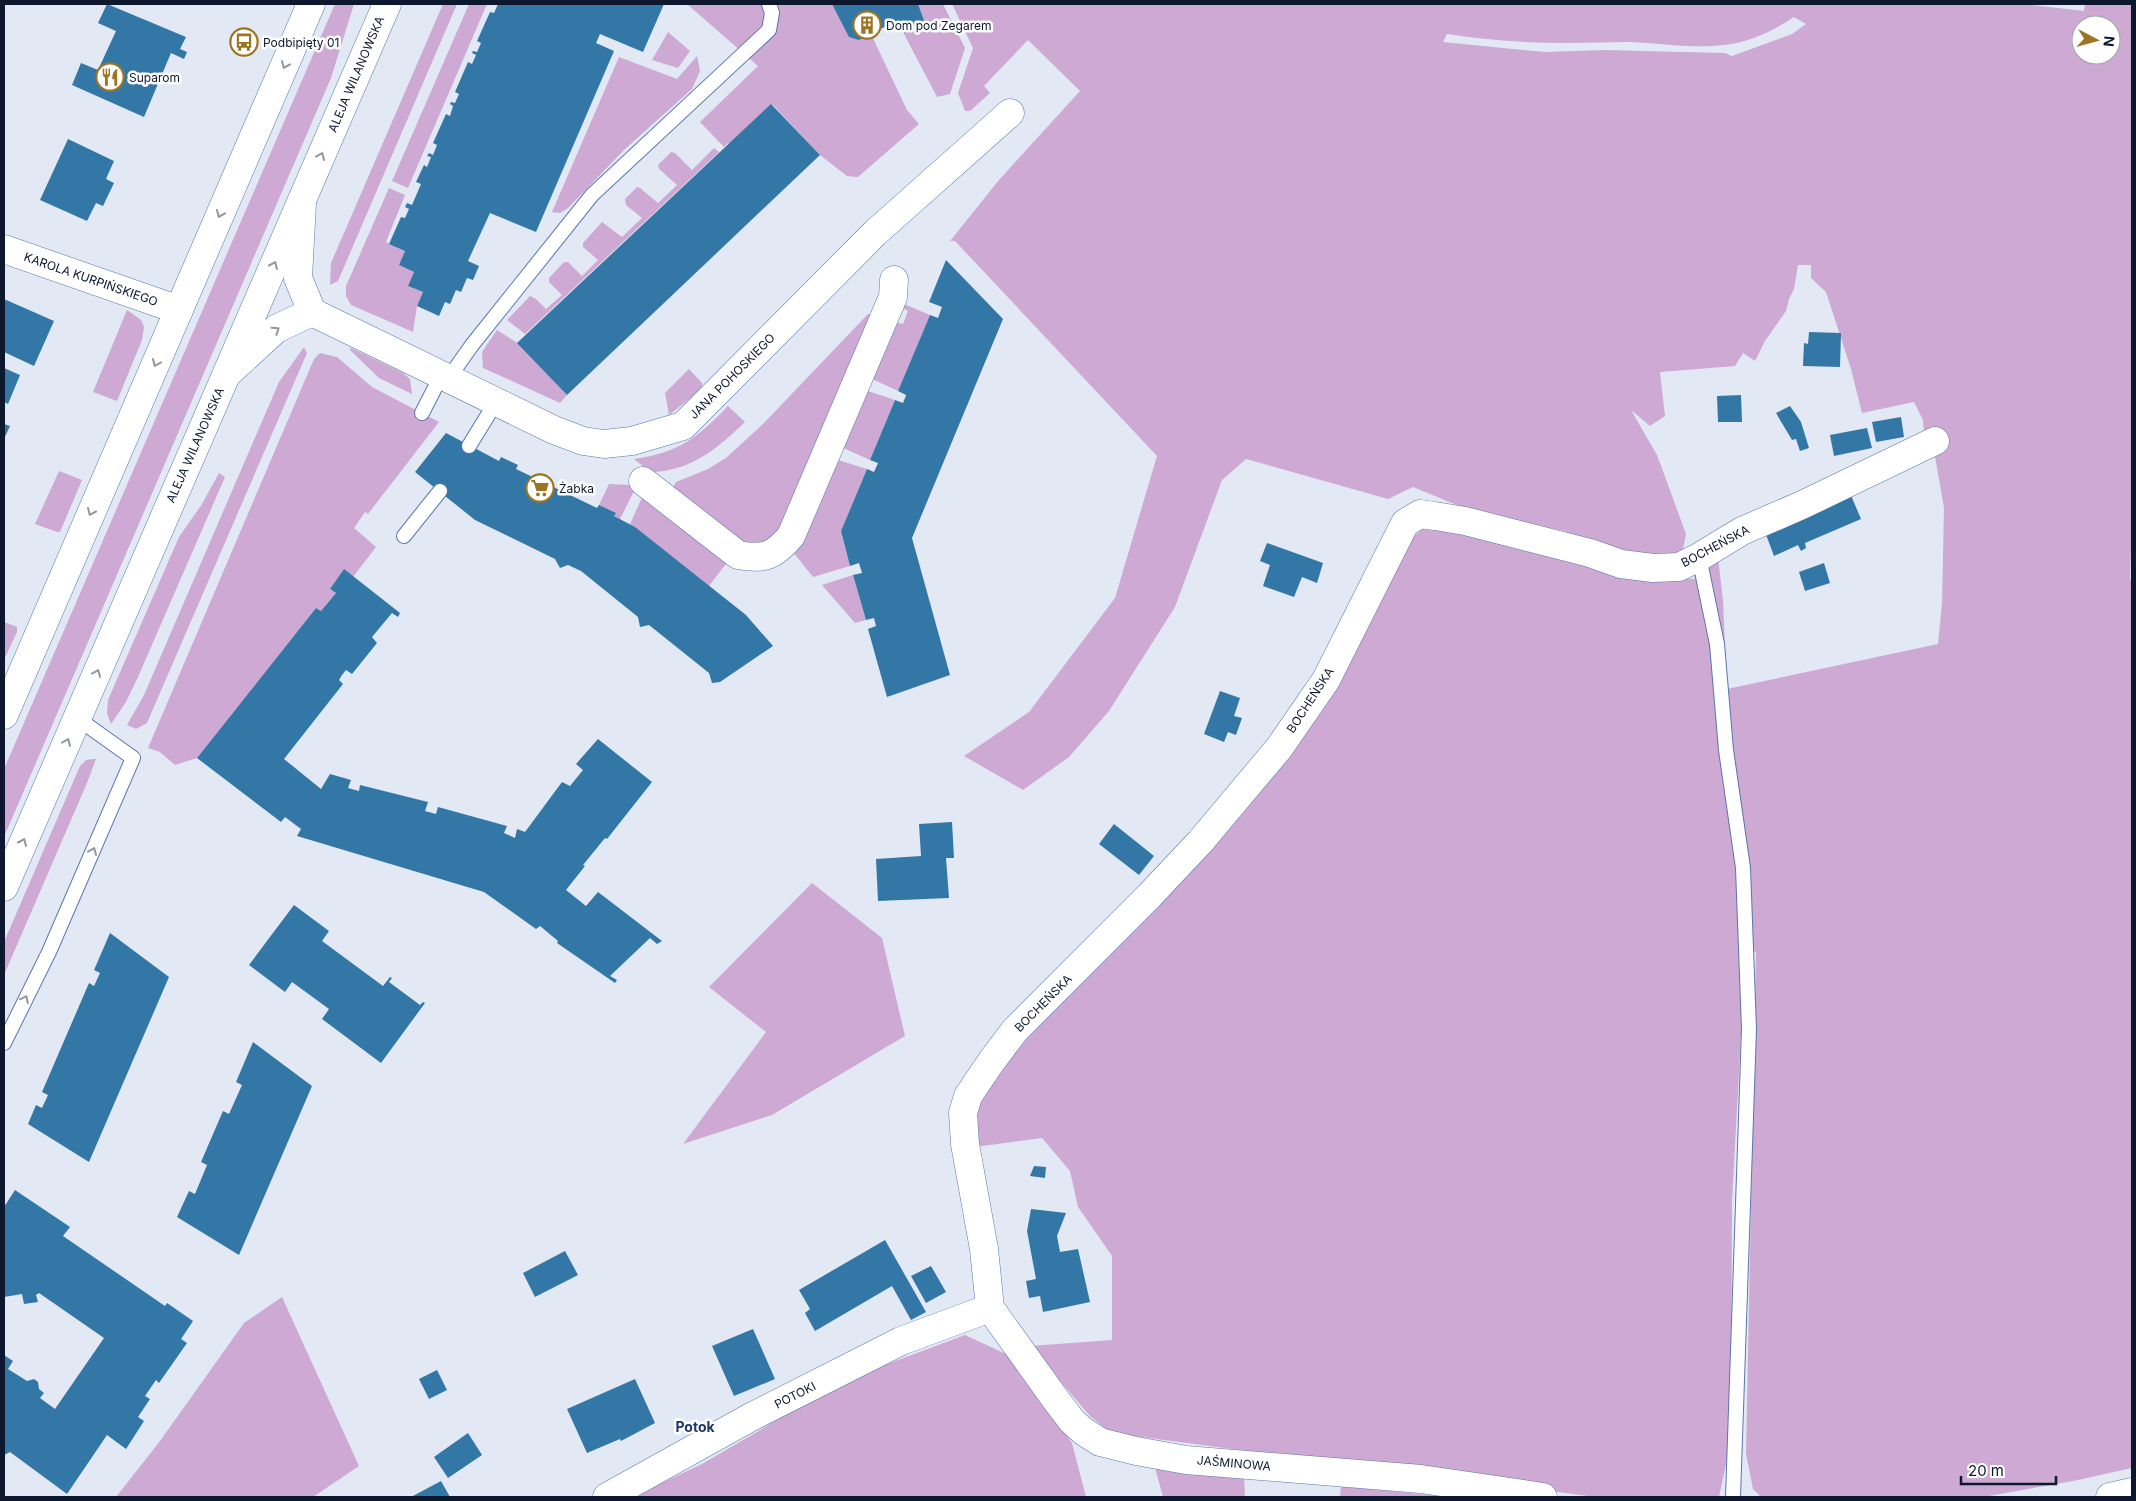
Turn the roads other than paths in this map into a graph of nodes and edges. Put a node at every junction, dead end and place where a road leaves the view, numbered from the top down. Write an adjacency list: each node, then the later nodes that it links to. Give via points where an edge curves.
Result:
1 (312, 4): 8 (street, one-way to 8)
2 (387, 4): 5 (street, ALEJA WILANOWSKA, one-way to 2)
3 (769, 4): 11 (lane, via 772,13 769,30 592,195)
4 (1010, 113): 12 (street, JANA POHOSKIEGO, via 875,233 683,426 632,441 604,444 583,441 554,430)
5 (302, 200): 9 (street, via 298,278); 10 (street, ALEJA WILANOWSKA, one-way to 5)
6 (4, 249): 8 (street, KAROLA KURPIŃSKIEGO)
7 (894, 280): 16 (street, via 893,296 791,536 778,550 755,558 738,556)
8 (179, 310): 20 (street, one-way to 20)
9 (312, 312): 10 (street, one-way to 9, via 276,329); 11 (street, JANA POHOSKIEGO)
10 (226, 374): 21 (street, ALEJA WILANOWSKA, one-way to 10)
11 (444, 378): 12 (street, JANA POHOSKIEGO); 13 (lane)
12 (496, 402): 15 (lane)
13 (422, 413)
14 (1935, 441): 19 (street, BOCHEŃSKA, via 1742,531)
15 (469, 446)
16 (642, 481)
17 (440, 491): 18 (lane)
18 (404, 536)
19 (1699, 557): 24 (street, BOCHEŃSKA, via 1679,567 1653,568 1621,564 1465,521 1420,514 1405,523 1326,680 1279,748 1200,842 1015,1030 968,1096 963,1113 966,1144 984,1249); 28 (lane, via 1716,644 1726,750 1743,868 1749,1029)
20 (6, 703)
21 (77, 718): 22 (street, ALEJA WILANOWSKA, one-way to 21); 23 (lane, one-way to 21, via 49,952 133,758)
22 (4, 887)
23 (4, 1043)
24 (990, 1308): 26 (street, POTOKI, via 901,1341 751,1417); 27 (street, JAŚMINOWA, via 1072,1421 1100,1442 1186,1460 1420,1479)
25 (2132, 1492): 29 (street)
26 (607, 1497)
27 (1543, 1497)
28 (1732, 1497)
29 (2110, 1497)

